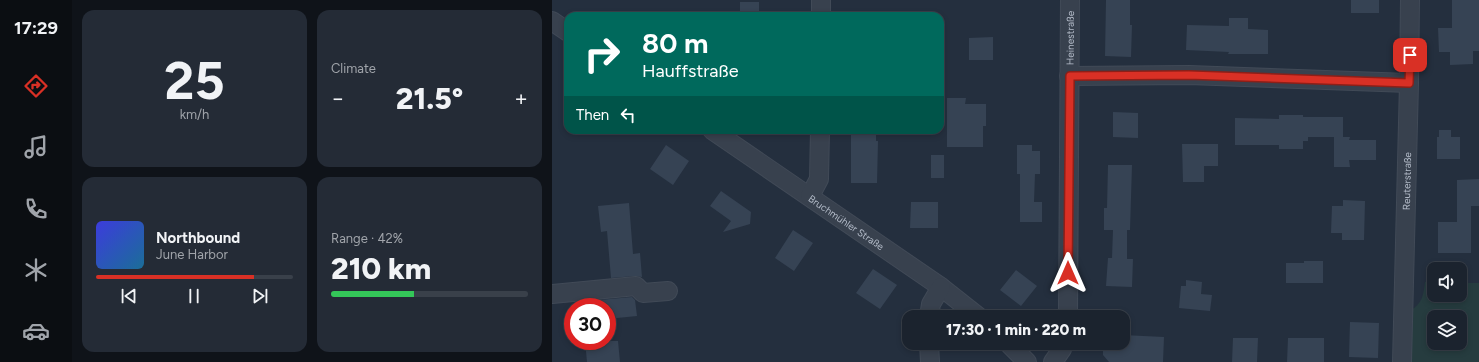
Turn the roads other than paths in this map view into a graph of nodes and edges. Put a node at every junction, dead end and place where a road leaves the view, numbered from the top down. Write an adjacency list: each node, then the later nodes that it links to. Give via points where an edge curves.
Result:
1 (821, 0): 4 (street)
2 (1070, 0): 7 (street, Heinestraße)
3 (1410, 0): 8 (street, Reuterstraße)
4 (821, 12)
5 (552, 21): 6 (street)
6 (564, 29)
7 (1070, 76): 8 (street, via 1189,75); 17 (street, Heinestraße)
8 (1409, 83): 24 (street, Reuterstraße)
9 (718, 134): 11 (street, Bruchmühler Straße)
10 (820, 134): 11 (street, via 819,179)
11 (810, 196): 12 (street, Bruchmühler Straße)
12 (942, 287): 15 (street); 16 (street, Bruchmühler Straße)
13 (668, 291): 14 (street, via 643,293 636,286)
14 (552, 294)
15 (930, 310)
16 (970, 310)
17 (1068, 310)
18 (929, 350): 21 (street)
19 (1015, 350): 22 (street)
20 (1061, 350): 23 (street)
21 (930, 362)
22 (1027, 362)
23 (1053, 362)
24 (1402, 362)

